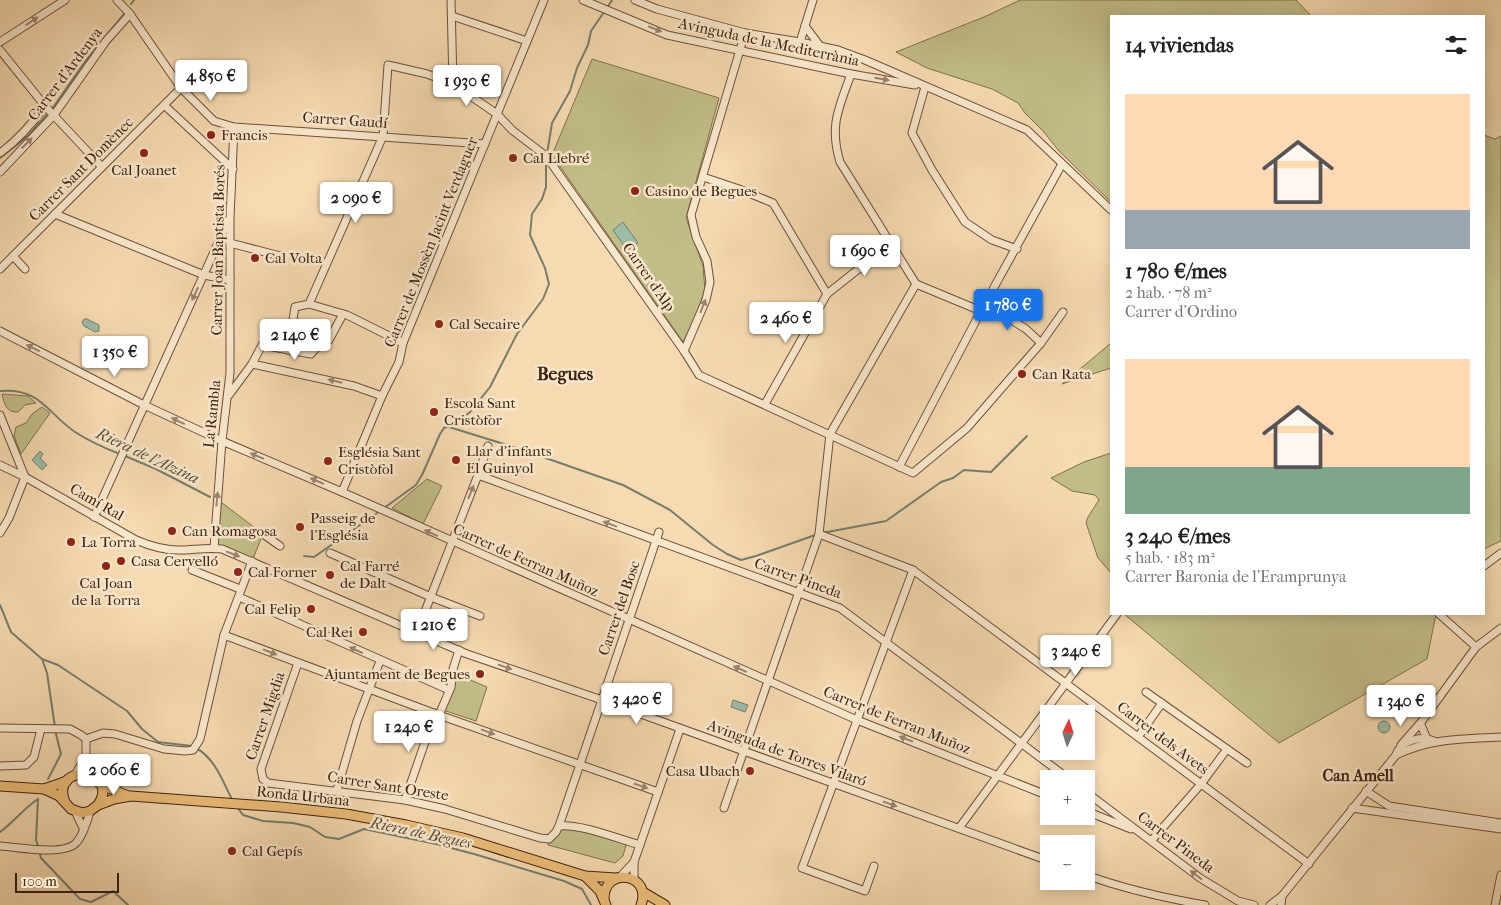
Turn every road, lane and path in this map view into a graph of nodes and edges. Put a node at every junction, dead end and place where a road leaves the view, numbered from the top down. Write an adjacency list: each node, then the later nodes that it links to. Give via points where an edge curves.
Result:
1 (64, 0): 13 (street, one-way to 1)
2 (118, 0): 8 (street, Carrer Gaudí)
3 (451, 0): 9 (street)
4 (544, 0): 12 (street, Carrer de Mossèn Jacint Verdaguer)
5 (583, 0): 17 (street, Avinguda de la Mediterrània, one-way to 17, via 667,34)
6 (635, 0): 11 (street, Avinguda de la Mediterrània)
7 (812, 0): 10 (street)
8 (130, 14): 21 (street, Carrer Gaudí); 24 (street, Carrer d'Ardenya, via 106,41)
9 (452, 16): 12 (street); 19 (street)
10 (805, 26): 14 (street); 15 (street)
11 (745, 33): 14 (street, Avinguda de la Mediterrània); 17 (street)
12 (527, 41): 25 (street, Carrer de Mossèn Jacint Verdaguer)
13 (0, 42)
14 (800, 42): 15 (street, Avinguda de la Mediterrània)
15 (820, 46): 20 (street, Avinguda de la Mediterrània, via 864,60)
16 (0, 50): 23 (street)
17 (741, 51): 18 (street, Avinguda de la Mediterrània); 34 (street)
18 (851, 74): 20 (street, Avinguda de la Mediterrània, one-way to 20); 39 (street, via 835,125 837,153 844,170)
19 (453, 84): 25 (street, Carrer d'Alp); 27 (street, Carrer d'Alp, via 388,64)
20 (925, 87): 30 (street, Avinguda de la Mediterrània, via 1027,130); 40 (street, via 912,133 932,170 965,222 992,240)
21 (181, 88): 22 (street, Carrer Sant Domènec); 26 (street, Carrer Gaudí, via 214,121)
22 (164, 105): 31 (street, Carrer Sant Domènec); 32 (street)
23 (45, 106): 24 (street); 29 (street, Carrer d'Ardenya, via 30,126)
24 (54, 114): 31 (street); 33 (street, Carrer d'Ardenya, one-way to 24)
25 (497, 114): 28 (street, Carrer de Mossèn Jacint Verdaguer); 57 (street, Carrer d'Alp, via 552,164)
26 (234, 126): 27 (street, Carrer Gaudí); 32 (street, Carrer Joan Baptista Borés)
27 (383, 136): 28 (street, Carrer Gaudí); 49 (street)
28 (485, 144): 54 (street, Carrer de Mossèn Jacint Verdaguer)
29 (0, 153)
30 (1062, 164): 35 (street, Avinguda de la Mediterrània); 40 (street)
31 (102, 167): 36 (street, Carrer Sant Domènec)
32 (232, 169): 37 (street, Carrer Joan Baptista Borés)
33 (0, 172)
34 (703, 177): 48 (street, via 773,203); 57 (street, one-way to 34, via 706,300 710,282 707,261 696,237 691,215)
35 (1110, 209)
36 (55, 214): 41 (street, Carrer Sant Domènec); 45 (street)
37 (230, 218): 38 (street, Carrer Joan Baptista Borés); 45 (street)
38 (230, 244): 42 (street); 46 (street, Carrer Joan Baptista Borés)
39 (890, 244): 47 (street); 48 (street)
40 (1016, 249): 50 (street)
41 (13, 256): 43 (street, Carrer Sant Domènec); 44 (street)
42 (280, 256)
43 (0, 269)
44 (25, 269)
45 (204, 275): 46 (street); 63 (street, one-way to 63)
46 (230, 280): 59 (street, Carrer Joan Baptista Borés)
47 (916, 284): 50 (street); 65 (street)
48 (827, 294): 62 (street)
49 (309, 304): 52 (street); 56 (street, via 295,307)
50 (981, 311): 55 (street, via 1010,319); 69 (street)
51 (1063, 312): 55 (street)
52 (343, 314): 54 (street); 56 (street, via 330,340 311,354)
53 (0, 331): 63 (street, Carrer de Ferran Muñoz, one-way to 53)
54 (403, 343): 61 (street, Carrer de Mossèn Jacint Verdaguer, via 399,362)
55 (1041, 343): 69 (street, Carrer d'Alp, via 967,428 913,474)
56 (288, 350): 58 (street, via 262,345)
57 (684, 351): 62 (street, Carrer d'Alp, via 699,375)
58 (252, 364): 60 (street); 61 (street, one-way to 58, via 354,386)
59 (230, 373): 60 (street, La Rambla)
60 (228, 396): 66 (street, La Rambla)
61 (382, 396): 72 (street, Carrer de Mossèn Jacint Verdaguer)
62 (765, 404): 65 (street, Carrer d'Alp)
63 (144, 406): 66 (street, Carrer de Ferran Muñoz, one-way to 63); 73 (street)
64 (0, 415): 71 (street)
65 (830, 434): 69 (street, Carrer d'Alp); 77 (street)
66 (222, 441): 72 (street, Carrer de Ferran Muñoz, one-way to 66); 81 (street, La Rambla, one-way to 66)
67 (488, 446): 70 (street)
68 (0, 465): 71 (street, Camí Ral)
69 (899, 467)
70 (478, 475): 78 (street, Carrer Pineda, one-way to 70); 79 (street, one-way to 70)
71 (25, 477): 73 (street, Camí Ral); 75 (street)
72 (342, 492): 79 (street, Carrer de Ferran Muñoz, one-way to 72)
73 (94, 517): 81 (street, Camí Ral, via 156,548)
74 (659, 532): 78 (street, Carrer del Bosc)
75 (0, 533)
76 (263, 534): 80 (street)
77 (819, 534): 87 (street, Carrer dels Avets); 89 (street)
78 (656, 540): 89 (street, Carrer Pineda); 94 (street, Carrer del Bosc)
79 (451, 542): 90 (street); 94 (street, Carrer de Ferran Muñoz)
80 (280, 546)
81 (214, 548): 84 (street, Avinguda de Torres Vilaró, one-way to 84)
82 (330, 553): 90 (street)
83 (1501, 553): 85 (street)
84 (252, 561): 88 (street); 96 (street, Avinguda de Torres Vilaró)
85 (1485, 565)
86 (192, 570): 88 (street)
87 (913, 570): 98 (street); 104 (street, Carrer dels Avets)
88 (240, 593): 97 (street); 101 (street, one-way to 88)
89 (798, 593): 98 (street, Carrer Pineda, via 840,608); 103 (street)
90 (431, 597): 93 (street); 96 (street)
91 (1116, 615): 104 (street)
92 (1441, 615): 99 (street)
93 (480, 616)
94 (629, 620): 103 (street, Carrer de Ferran Muñoz, one-way to 94); 108 (street, Carrer del Bosc)
95 (1501, 628): 99 (street)
96 (417, 632): 100 (street, Avinguda de Torres Vilaró)
97 (224, 635): 102 (street, one-way to 102); 119 (street, via 200,739 193,750 164,749 115,734 103,733)
98 (886, 643): 111 (street); 122 (street, Carrer Pineda)
99 (1476, 647): 112 (street)
100 (459, 650): 106 (street); 108 (street, Avinguda de Torres Vilaró, one-way to 108)
101 (380, 661): 105 (street); 106 (street)
102 (298, 662): 105 (street); 134 (street, Carrer Migdia, via 263,762)
103 (767, 682): 111 (street, Carrer de Ferran Muñoz); 125 (street)
104 (1066, 683): 117 (street, Carrer dels Avets); 122 (street)
105 (370, 689): 110 (street); 141 (street)
106 (449, 690): 110 (street)
107 (1146, 692): 109 (street)
108 (602, 700): 115 (street, Avinguda de Torres Vilaró); 128 (street, Carrer del Bosc)
109 (1162, 703): 117 (street); 124 (street)
110 (437, 714): 128 (street, one-way to 128); 147 (street)
111 (857, 720): 132 (street, Carrer de Ferran Muñoz, one-way to 111); 137 (street)
112 (1421, 723): 116 (street); 120 (street); 121 (street)
113 (0, 728): 114 (street)
114 (41, 729): 119 (street, via 76,731); 129 (street, via 34,758 26,765)
115 (680, 729): 125 (street, Avinguda de Torres Vilaró); 143 (street)
116 (1411, 732): 121 (street); 123 (street, via 1403,741)
117 (1138, 737): 138 (street, Carrer dels Avets)
118 (1501, 737): 120 (street)
119 (86, 739): 126 (street)
120 (1431, 740): 121 (street)
121 (1416, 742): 123 (street)
122 (1022, 743): 130 (street, Carrer Pineda); 132 (street)
123 (1402, 749): 142 (street)
124 (1227, 750): 127 (street); 138 (street)
125 (744, 752): 137 (street, Avinguda de Torres Vilaró); 150 (street)
126 (86, 756): 131 (street); 133 (street)
127 (1247, 763)
128 (580, 765): 143 (street, one-way to 143); 155 (street, Carrer del Bosc)
129 (0, 766)
130 (1057, 770)
131 (75, 775): 133 (main road); 135 (main road)
132 (998, 775): 144 (street, Carrer de Ferran Muñoz); 157 (street)
133 (93, 776): 136 (main road, Ronda Urbana)
134 (263, 779): 141 (street, Carrer Sant Oreste, via 268,783)
135 (67, 781): 140 (main road); 148 (main road, via 63,791)
136 (100, 784): 145 (main road, Ronda Urbana); 149 (main road, via 102,795)
137 (833, 784): 157 (street, Avinguda de Torres Vilaró, one-way to 157); 166 (street, via 802,868 865,891)
138 (1201, 784): 160 (street); 165 (street, Carrer dels Avets)
139 (0, 786): 140 (main road)
140 (44, 789): 148 (main road)
141 (337, 790): 147 (street, Carrer Sant Oreste)
142 (1366, 791): 151 (street); 154 (street, via 1389,806)
143 (658, 792): 161 (street)
144 (1040, 792)
145 (131, 796): 149 (main road, Ronda Urbana); 168 (main road, Ronda Urbana, via 346,814 406,825)
146 (1095, 799): 159 (street, Carrer Pineda)
147 (405, 800): 155 (street, Carrer Sant Oreste, via 540,838 549,838)
148 (66, 802): 152 (main road)
149 (94, 808): 152 (main road, Ronda Urbana, via 82,813); 156 (street)
150 (724, 808)
151 (1352, 808): 158 (street); 165 (street)
152 (75, 811): 156 (street)
153 (1095, 815): 159 (street)
154 (1501, 823)
155 (559, 826): 161 (street)
156 (83, 828): 162 (street, via 76,843 65,849)
157 (959, 828): 163 (street, Avinguda de Torres Vilaró)
158 (1501, 829)
159 (1141, 833): 160 (street, Carrer Pineda)
160 (1152, 840): 178 (street, Carrer Pineda, one-way to 160, via 1238,901 1200,878)
161 (640, 845): 164 (street)
162 (0, 846)
163 (1040, 858)
164 (634, 862): 169 (street); 171 (street)
165 (1309, 864): 173 (street)
166 (874, 866)
167 (1501, 875): 181 (street)
168 (585, 876): 169 (main road, Ronda Urbana); 174 (main road, via 596,886)
169 (618, 878): 171 (main road, Ronda Urbana); 174 (main road, via 607,887)
170 (1095, 878): 177 (street, via 1118,887)
171 (634, 879): 172 (main road)
172 (643, 892): 175 (main road); 176 (main road)
173 (1282, 896): 179 (street); 180 (street)
174 (605, 902)
175 (641, 905)
176 (665, 905)
177 (1205, 905)
178 (1254, 905)
179 (1270, 905)
180 (1281, 905)
181 (1496, 905)

